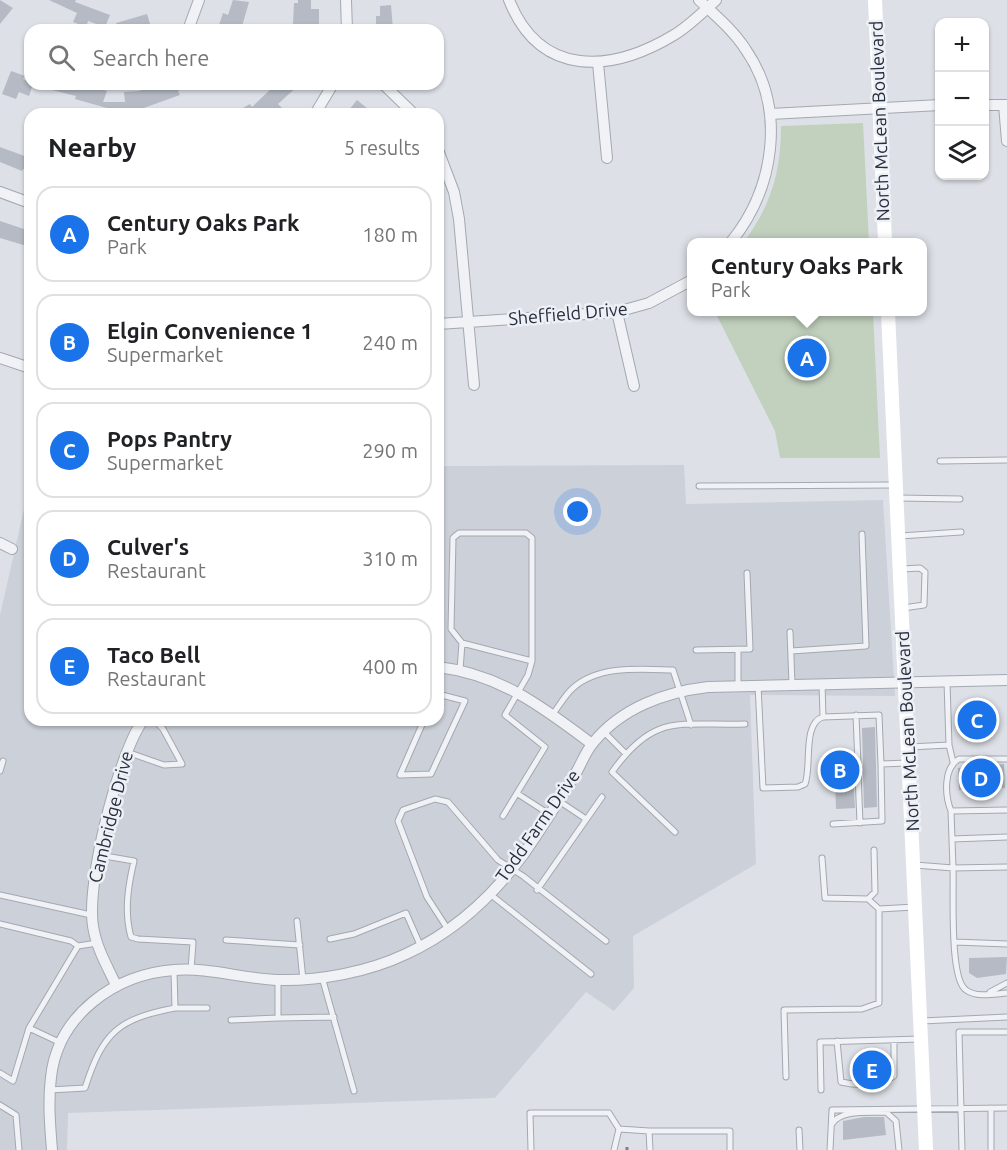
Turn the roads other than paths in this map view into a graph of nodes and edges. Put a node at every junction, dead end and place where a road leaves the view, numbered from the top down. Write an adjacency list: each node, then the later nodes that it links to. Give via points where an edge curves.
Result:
1 (199, 0): 6 (street)
2 (346, 0): 7 (street)
3 (509, 0): 8 (street, via 515,16 536,42 563,58)
4 (875, 0): 16 (main road, North McLean Boulevard)
5 (708, 3): 8 (street, via 662,42); 17 (street, via 753,60)
6 (190, 24)
7 (347, 24)
8 (598, 63): 19 (street)
9 (329, 90): 14 (street)
10 (389, 90): 15 (street)
11 (935, 105): 16 (street)
12 (989, 105): 13 (street)
13 (1005, 105): 18 (street)
14 (319, 108)
15 (408, 108)
16 (878, 108): 17 (street); 24 (main road, North McLean Boulevard)
17 (771, 114): 23 (street, via 764,184 747,221)
18 (1007, 141)
19 (608, 158)
20 (444, 167): 28 (street, via 457,205)
21 (0, 192): 22 (street)
22 (24, 201)
23 (734, 238)
24 (885, 238)
25 (687, 283): 26 (street, Sheffield Drive, via 649,303)
26 (617, 312): 28 (street, Sheffield Drive); 33 (street)
27 (888, 316): 37 (main road, North McLean Boulevard)
28 (470, 322): 29 (street, Sheffield Drive); 32 (street)
29 (444, 324)
30 (0, 358): 31 (street)
31 (24, 366)
32 (474, 385)
33 (633, 386)
34 (1007, 460): 35 (lane)
35 (940, 461)
36 (699, 486): 37 (lane)
37 (896, 491): 38 (lane); 41 (main road, North McLean Boulevard)
38 (960, 499)
39 (961, 532): 41 (lane)
40 (862, 534): 51 (lane, via 866,646)
41 (898, 536): 44 (main road, North McLean Boulevard)
42 (0, 543): 43 (street)
43 (12, 549)
44 (900, 569): 46 (main road, North McLean Boulevard); 46 (lane, via 920,568 925,572 924,605)
45 (747, 573): 49 (lane, via 750,649)
46 (903, 608): 56 (main road, North McLean Boulevard)
47 (790, 632): 51 (lane)
48 (462, 643): 52 (lane); 52 (lane, via 451,629 453,538 459,533 526,532 532,538); 54 (lane)
49 (738, 650): 50 (lane); 61 (lane)
50 (696, 651)
51 (791, 651): 58 (lane)
52 (532, 661): 63 (lane)
53 (444, 668): 54 (street)
54 (460, 670): 63 (street)
55 (1007, 680): 57 (street, Todd Farm Drive)
56 (905, 682): 57 (street, Todd Farm Drive); 59 (street, Todd Farm Drive); 76 (main road, North McLean Boulevard)
57 (947, 682): 75 (lane)
58 (792, 684): 59 (street, Todd Farm Drive); 60 (street, Todd Farm Drive)
59 (822, 684): 67 (lane)
60 (758, 685): 61 (street, Todd Farm Drive); 67 (lane, via 763,788 805,784 811,729)
61 (738, 686): 62 (street, Todd Farm Drive)
62 (681, 690): 65 (lane, via 673,670 610,672 580,682); 69 (lane); 73 (street, Todd Farm Drive, via 639,706)
63 (518, 691): 65 (street); 87 (lane, via 506,715 545,747)
64 (444, 695): 72 (lane, via 465,700 432,774 400,775)
65 (553, 714): 74 (street)
66 (856, 716): 67 (lane); 83 (lane, via 879,715); 84 (lane)
67 (823, 717)
68 (745, 724): 69 (lane)
69 (691, 725): 78 (lane, via 659,728)
70 (140, 726): 77 (street, Cambridge Drive)
71 (161, 726): 77 (lane, via 182,764 164,765)
72 (421, 726)
73 (604, 732): 74 (street, Todd Farm Drive); 78 (lane)
74 (592, 744): 89 (street, Todd Farm Drive)
75 (949, 746): 76 (lane); 81 (lane)
76 (909, 747): 82 (main road, North McLean Boulevard)
77 (126, 751): 101 (street, Cambridge Drive)
78 (626, 754): 97 (lane, via 612,772)
79 (1007, 759): 81 (lane)
80 (3, 760): 85 (lane)
81 (952, 762): 91 (lane, via 947,772 947,803)
82 (910, 763): 83 (lane); 103 (main road, North McLean Boulevard)
83 (881, 764): 95 (lane, via 882,821)
84 (858, 765)
85 (0, 771)
86 (858, 774): 95 (lane)
87 (518, 794): 92 (lane); 93 (lane)
88 (602, 797): 94 (lane)
89 (559, 801): 92 (street, Todd Farm Drive); 94 (lane)
90 (1007, 810): 91 (lane)
91 (951, 812): 99 (lane)
92 (549, 814): 106 (street, Todd Farm Drive)
93 (503, 816)
94 (586, 819): 107 (lane)
95 (860, 823): 96 (lane)
96 (833, 824)
97 (675, 832)
98 (1007, 837): 99 (lane)
99 (952, 839): 105 (lane)
100 (874, 850): 110 (lane, via 875,892)
101 (99, 855): 113 (street, Cambridge Drive); 127 (lane, via 134,861 127,921 131,937 193,942)
102 (822, 858): 110 (lane, via 825,898)
103 (915, 865): 105 (lane); 111 (main road, North McLean Boulevard)
104 (1007, 867): 105 (lane)
105 (953, 868): 120 (lane)
106 (512, 869): 107 (lane); 108 (street, Todd Farm Drive); 116 (lane, via 498,861 448,802 435,799 403,810 398,821 406,846 427,897)
107 (537, 890): 119 (lane)
108 (490, 894): 116 (street, Todd Farm Drive); 128 (lane)
109 (0, 895): 113 (lane)
110 (868, 899): 112 (lane)
111 (916, 907): 112 (lane); 143 (main road, North McLean Boulevard)
112 (879, 909): 151 (lane, via 879,1003 862,1009 784,1010)
113 (91, 915): 121 (street, Cambridge Drive)
114 (297, 921): 123 (lane)
115 (0, 924): 124 (lane)
116 (449, 931): 125 (street, Todd Farm Drive)
117 (330, 939): 125 (lane, via 364,931 406,913)
118 (226, 940): 123 (lane)
119 (606, 941)
120 (955, 942): 122 (lane); 136 (lane, via 957,978 964,990)
121 (97, 943): 124 (lane); 133 (street, Cambridge Drive)
122 (1007, 944)
123 (300, 945): 131 (lane)
124 (78, 946): 144 (lane)
125 (421, 947): 129 (street, Todd Farm Drive, via 375,965)
126 (174, 970): 127 (street, Todd Farm Drive); 133 (street, Todd Farm Drive, via 134,976); 137 (lane)
127 (191, 970): 130 (street, Todd Farm Drive)
128 (591, 974)
129 (322, 977): 131 (street, Todd Farm Drive); 139 (lane)
130 (278, 980): 131 (street, Todd Farm Drive); 141 (lane)
131 (303, 980)
132 (1007, 983): 134 (lane)
133 (116, 985): 149 (street, Todd Farm Drive, via 83,1010)
134 (995, 989): 135 (lane); 136 (lane)
135 (1007, 991): 136 (lane)
136 (986, 994)
137 (175, 1008): 138 (lane); 152 (lane, via 142,1014 113,1033 96,1053 85,1088)
138 (207, 1008)
139 (334, 1017): 141 (lane); 153 (lane)
140 (1007, 1017): 143 (lane)
141 (278, 1018): 142 (lane)
142 (231, 1020)
143 (921, 1021): 146 (main road, North McLean Boulevard)
144 (29, 1028): 149 (lane); 150 (lane, via 13,1081)
145 (1007, 1032): 157 (lane, via 959,1032)
146 (921, 1039): 147 (lane); 156 (main road, North McLean Boulevard)
147 (894, 1040): 148 (lane); 148 (lane, via 894,1076 886,1082 853,1084 841,1082)
148 (837, 1041): 154 (lane, via 820,1042)
149 (61, 1043): 152 (street, Todd Farm Drive)
150 (0, 1073)
151 (786, 1077)
152 (50, 1090): 165 (street, Todd Farm Drive)
153 (354, 1090)
154 (822, 1090)
155 (0, 1105): 164 (lane, via 16,1115)
156 (924, 1108): 157 (lane); 160 (lane, via 832,1110); 173 (main road, North McLean Boulevard)
157 (961, 1108): 158 (lane); 174 (lane)
158 (991, 1108): 159 (lane); 175 (lane)
159 (1007, 1108)
160 (830, 1128): 171 (lane); 172 (lane, via 835,1119 848,1114 886,1112 896,1121)
161 (619, 1129): 163 (lane); 166 (lane, via 609,1113 530,1113); 167 (lane)
162 (798, 1130): 170 (lane)
163 (649, 1131): 168 (lane); 169 (lane, via 730,1131)
164 (19, 1150)
165 (52, 1150)
166 (531, 1150)
167 (614, 1150)
168 (650, 1150)
169 (730, 1150)
170 (800, 1150)
171 (830, 1150)
172 (899, 1150)
173 (926, 1150)
174 (962, 1150)
175 (991, 1150)

